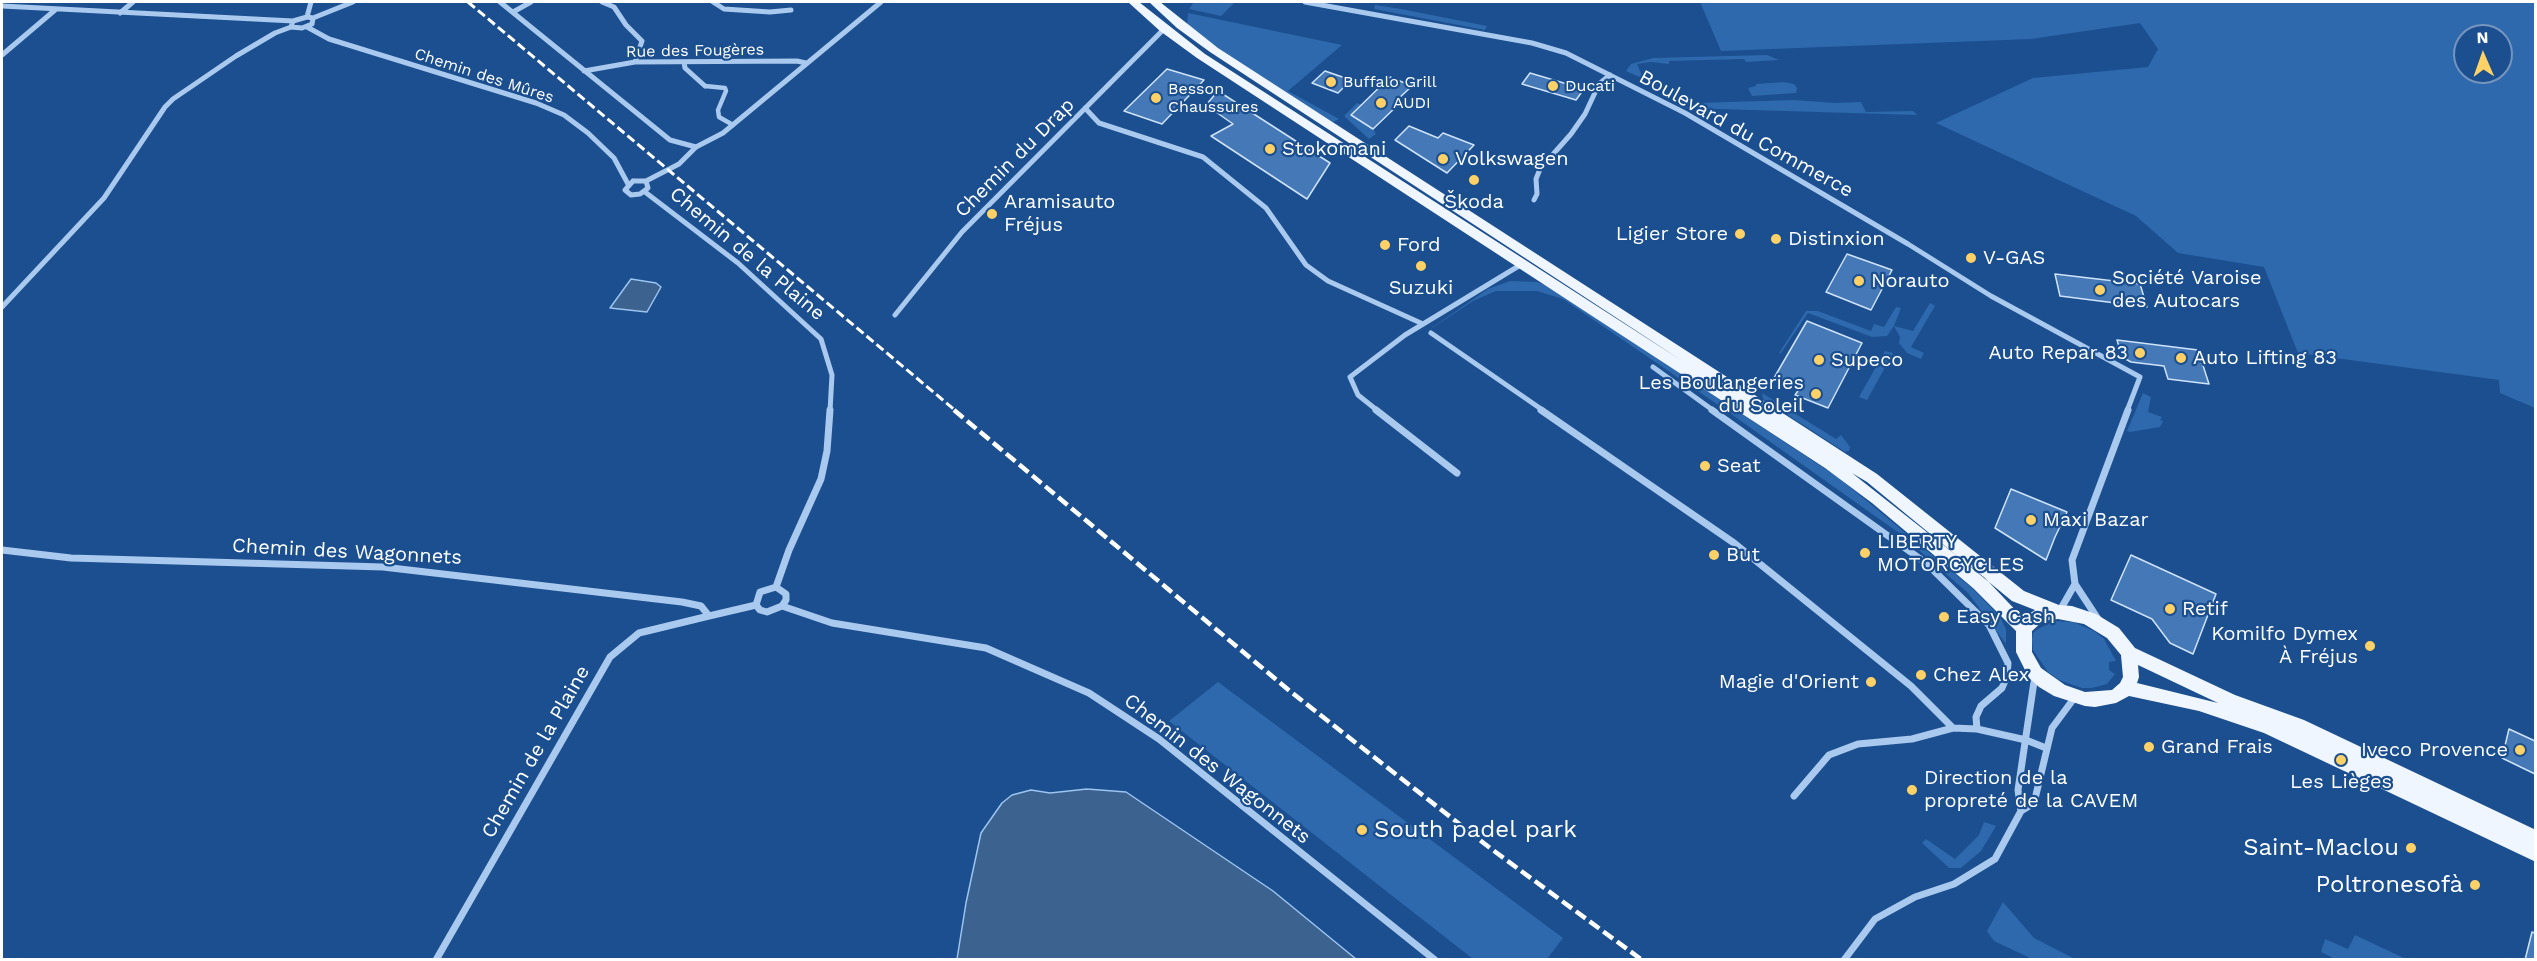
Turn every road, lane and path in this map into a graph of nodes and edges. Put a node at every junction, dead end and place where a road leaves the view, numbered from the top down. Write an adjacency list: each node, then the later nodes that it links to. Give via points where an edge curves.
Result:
1 (133, 2): 16 (street)
2 (311, 2): 17 (street)
3 (352, 2): 17 (street)
4 (500, 2): 15 (street)
5 (531, 2): 15 (street)
6 (602, 2): 22 (street, via 614,7 642,41)
7 (713, 2): 14 (street, via 724,9)
8 (881, 2): 24 (street)
9 (1133, 2): 20 (main road)
10 (1154, 2): 47 (main road, via 1214,50 1872,478 2018,596)
11 (1305, 2): 26 (street, Boulevard du Commerce, via 1555,48)
12 (2, 6): 13 (street)
13 (55, 10): 16 (street); 21 (street)
14 (790, 10)
15 (513, 12): 25 (street)
16 (120, 13): 18 (street)
17 (310, 17): 18 (street); 19 (street, via 312,24)
18 (292, 24): 19 (street, via 297,29); 36 (street, via 173,99 104,198)
19 (307, 27): 32 (street, Chemin des Mûres, via 329,39 564,115 614,158)
20 (1164, 29): 28 (street, Chemin du Drap); 35 (main road)
21 (2, 55)
22 (635, 62): 23 (street, Rue des Fougères); 25 (street, Rue des Fougères)
23 (684, 62): 24 (street, Rue des Fougères); 27 (street, via 685,68)
24 (806, 63): 29 (street)
25 (584, 71): 30 (street, via 670,140)
26 (1610, 75): 34 (street, via 1599,84 1571,134 1540,169); 43 (street, Boulevard du Commerce, via 1685,113 1991,296 2140,377 2079,537 2072,560)
27 (705, 86): 29 (street, via 725,87 719,117)
28 (1085, 108): 37 (street, Chemin du Drap, via 962,232); 38 (street, via 1099,123 1203,157 1266,208 1306,265 1354,294)
29 (733, 125): 30 (street)
30 (696, 147): 31 (street, via 679,164)
31 (646, 182): 32 (street); 33 (street)
32 (628, 184): 33 (street, via 628,194)
33 (645, 192): 44 (street, Chemin de la Plaine, via 738,263 821,339 828,357 832,375 823,470)
34 (1534, 200)
35 (1523, 264): 38 (street); 50 (main road, via 1830,464 1971,576)
36 (2, 308)
37 (896, 315)
38 (1423, 324): 41 (street, via 1350,377 1358,395)
39 (1431, 333): 55 (street, via 1734,543 1911,686)
40 (1653, 367): 56 (street, via 1926,562 1989,625 2008,663 2007,676 2002,688 1981,706 1976,717)
41 (1457, 473)
42 (2, 550): 48 (street, Chemin des Wagonnets, via 71,558 383,567 682,602 701,606)
43 (2075, 584): 47 (street); 49 (street)
44 (776, 587): 45 (street, via 760,592); 46 (street, via 786,594)
45 (756, 605): 46 (street, via 767,612); 48 (street)
46 (782, 606): 64 (street, Chemin des Wagonnets, via 832,623 986,648 1089,693 1159,739)
47 (2058, 612): 49 (main road); 50 (main road, via 2040,615)
48 (709, 616): 63 (street, Chemin de la Plaine, via 639,633 610,657)
49 (2100, 624): 51 (main road)
50 (2024, 629): 52 (main road, via 2024,652)
51 (2129, 653): 53 (main road, via 2131,677); 61 (main road, via 2229,700 2298,725)
52 (2035, 673): 54 (main road); 57 (street)
53 (2127, 688): 54 (main road, via 2116,696 2096,700); 62 (main road, via 2199,704 2269,728)
54 (2075, 697): 58 (street, via 2052,728)
55 (1953, 728): 56 (street); 59 (street, via 1912,739 1858,744 1829,755)
56 (1977, 729): 57 (street)
57 (2026, 740): 58 (street); 60 (street, via 2018,790)
58 (2046, 748): 60 (street, via 2034,803)
59 (1794, 796)
60 (2021, 811): 65 (street, via 1995,860 1954,884 1915,897 1875,919)
61 (2535, 839)
62 (2535, 854)
63 (436, 960)
64 (1435, 960)
65 (1844, 960)

